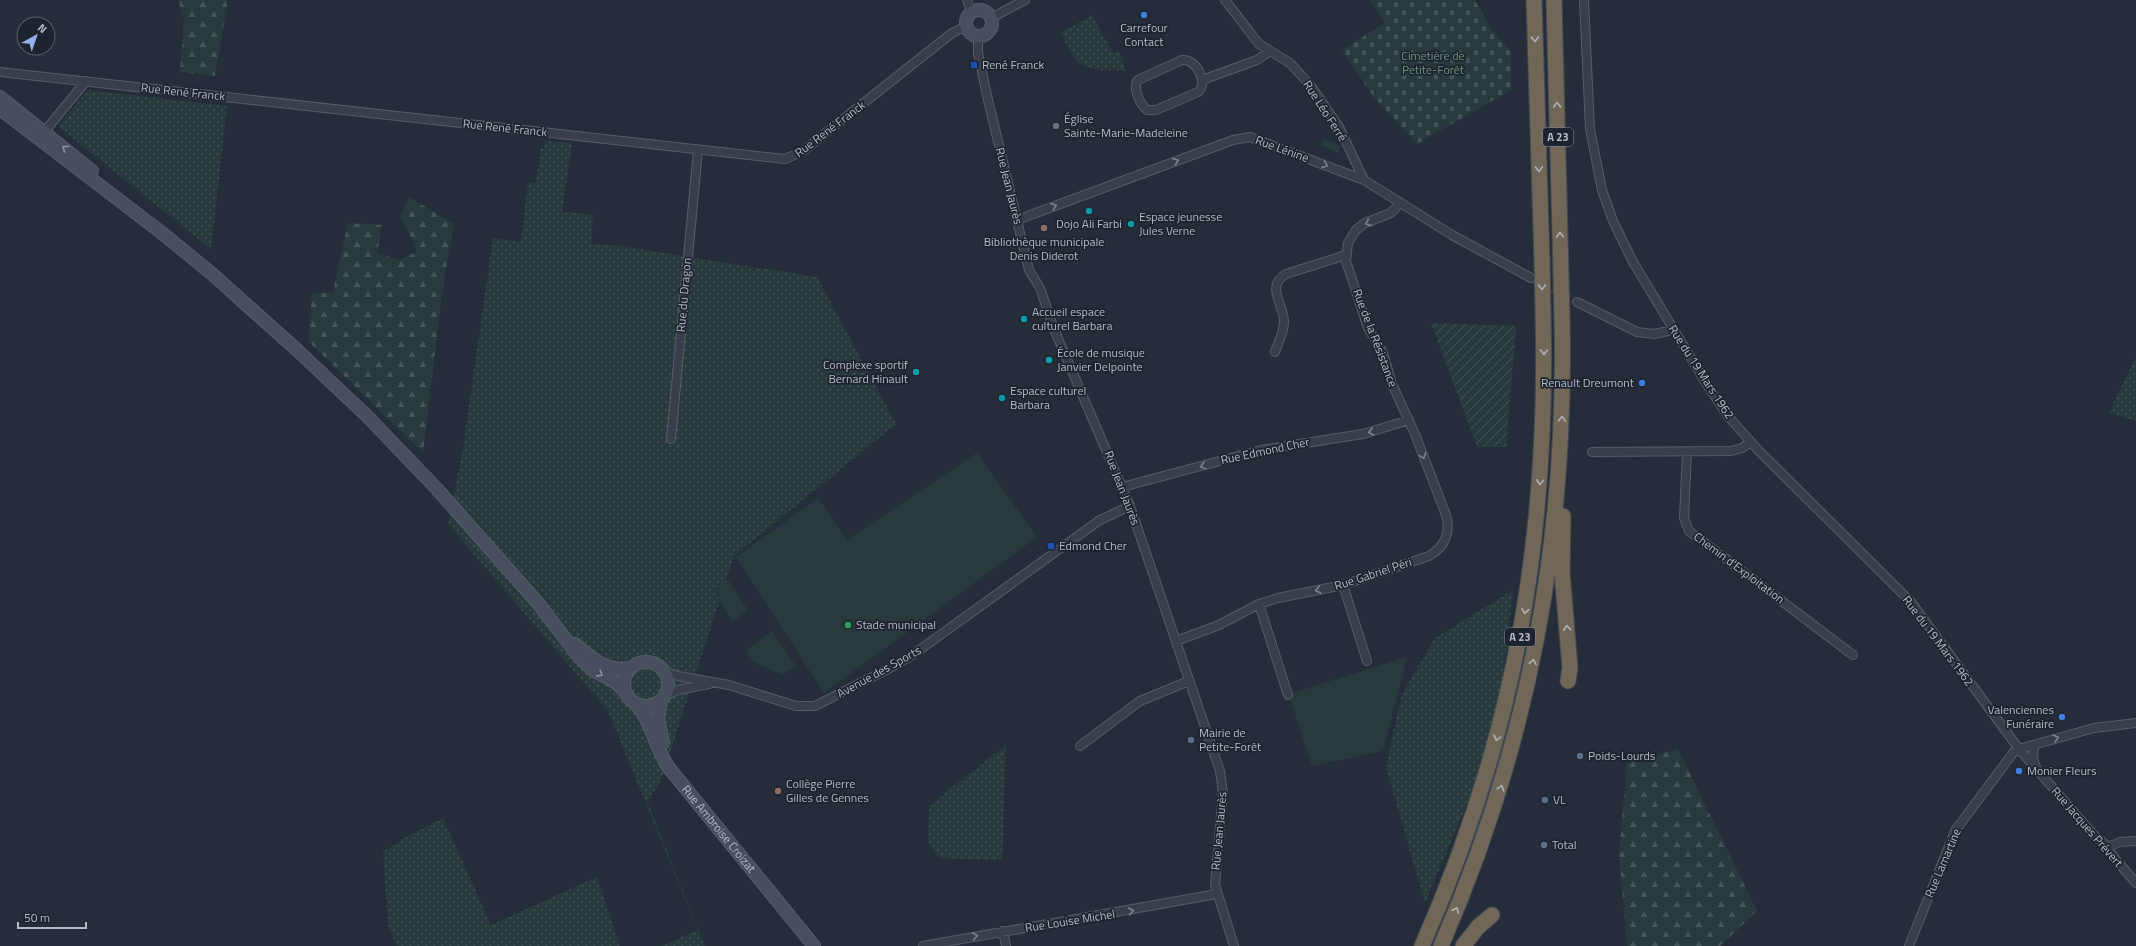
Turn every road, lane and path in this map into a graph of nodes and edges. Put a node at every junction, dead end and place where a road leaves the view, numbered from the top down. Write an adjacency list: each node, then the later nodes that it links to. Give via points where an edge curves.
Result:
1 (967, 0): 7 (street)
2 (1025, 0): 8 (street)
3 (1225, 0): 11 (street, Rue Léo Ferré, via 1250,35)
4 (1534, 0): 66 (highway, A 23, one-way to 66, bridge, via 1544,390 1540,485 1533,556 1523,622 1503,718 1483,788 1452,875)
5 (1554, 0): 32 (highway, A 23, one-way to 5, bridge, via 1563,392)
6 (1584, 0): 25 (street, Rue du 19 Mars 1962, via 1590,129 1599,179 1622,242)
7 (972, 13): 8 (main road, via 983,11); 9 (main road)
8 (991, 18): 10 (main road, via 991,29 986,34)
9 (967, 26): 10 (main road, via 971,33); 18 (street, Rue René Franck, via 952,33 794,156 780,159)
10 (978, 36): 21 (street, Rue Jean Jaurès, via 980,65)
11 (1270, 51): 13 (street, via 1256,60); 19 (street, Rue Léo Ferré, via 1294,68 1320,99 1343,134)
12 (0, 72): 14 (street, Rue René Franck)
13 (1202, 80): 13 (street, via 1203,86 1198,92 1153,110 1147,110 1142,105 1136,88 1136,82 1141,77 1185,60 1195,65)
14 (86, 81): 17 (street); 18 (street, Rue René Franck)
15 (0, 97): 17 (main road)
16 (0, 109): 17 (main road)
17 (42, 136): 37 (main road, via 77,158 135,212 253,310 359,408 474,529)
18 (698, 150): 28 (street, Rue du Dragon)
19 (1364, 180): 20 (street, Rue Lénine); 21 (street, Rue Lénine, one-way to 19, via 1245,137)
20 (1400, 203): 22 (street, Rue de la Résistance, one-way to 22, via 1391,213 1365,223 1356,230 1349,239); 23 (street, Rue Lénine, via 1452,236)
21 (1017, 220): 33 (street, Rue Jean Jaurès, via 1029,270 1040,288 1054,329)
22 (1346, 255): 26 (street, via 1286,274 1279,279 1276,289 1284,322); 27 (street, Rue de la Résistance, via 1368,328 1383,352 1392,384)
23 (1531, 278)
24 (1577, 302): 25 (street, via 1637,332 1649,334)
25 (1674, 330): 29 (street, Rue du 19 Mars 1962, via 1715,398)
26 (1275, 352)
27 (1409, 420): 33 (street, Rue Edmond Cher, one-way to 33, via 1363,434 1268,448); 35 (street, Rue Gabriel Péri, one-way to 35, via 1447,519 1448,532 1445,540 1429,556)
28 (671, 439)
29 (1751, 442): 31 (street, via 1738,450); 53 (street, Rue du 19 Mars 1962, via 1911,602)
30 (1592, 452): 31 (street)
31 (1687, 452): 39 (street, Chemin d'Exploitation, via 1684,518 1689,531)
32 (1559, 458): 44 (highway, one-way to 32, via 1570,668 1562,572 1564,513); 67 (highway, A 23, one-way to 32, via 1467,886 1491,818 1526,696 1546,589)
33 (1122, 487): 34 (street, Rue Jean Jaurès)
34 (1130, 506): 38 (street, Rue Jean Jaurès); 45 (street, Avenue des Sports, via 1100,520 911,656 823,703 811,707 796,706)
35 (1343, 585): 36 (street, Rue Gabriel Péri, one-way to 36); 40 (street)
36 (1259, 604): 38 (street, Rue Gabriel Péri, via 1219,625); 47 (street)
37 (565, 636): 41 (main road, via 604,666 616,669); 46 (main road, one-way to 46, via 586,664 618,684)
38 (1176, 641): 43 (street, Rue Jean Jaurès)
39 (1853, 655)
40 (1367, 661)
41 (630, 668): 42 (main road, via 640,662 648,662 656,664); 46 (main road, via 624,680)
42 (664, 671): 45 (street, Avenue des Sports); 48 (main road, via 668,683)
43 (1189, 680): 52 (street, via 1140,701); 58 (street, Rue Jean Jaurès, via 1209,733 1223,782)
44 (1568, 680)
45 (715, 683): 48 (street, via 693,686)
46 (625, 692): 49 (main road)
47 (1288, 696)
48 (663, 698): 49 (main road, via 649,706); 62 (main road, Rue Ambroise Croizat, via 658,716 660,733 673,762)
49 (636, 704): 61 (main road, Rue Ambroise Croizat, via 646,716 660,753 669,768)
50 (2136, 723): 51 (street, one-way to 50, via 2094,728)
51 (2034, 745): 53 (street); 54 (street, Rue Jacques Prévert, via 2033,758)
52 (1080, 746)
53 (2019, 749): 54 (street, Rue Jacques Prévert); 69 (street, Rue Lamartine, via 2010,756 1955,831)
54 (2038, 772): 56 (street, Rue Jacques Prévert)
55 (2136, 841): 56 (street, via 2120,842)
56 (2108, 847): 57 (street, Rue Jacques Prévert)
57 (2136, 883)
58 (1216, 894): 60 (street, Rue Louise Michel, one-way to 58); 65 (street, Rue Jean Jaurès)
59 (1492, 915): 68 (highway, via 1478,927)
60 (1003, 932): 63 (street, Rue Louise Michel, one-way to 60); 64 (street)
61 (814, 946)
62 (823, 946)
63 (923, 946)
64 (1006, 946)
65 (1234, 946)
66 (1422, 946)
67 (1441, 946)
68 (1463, 946)
69 (1909, 946)

